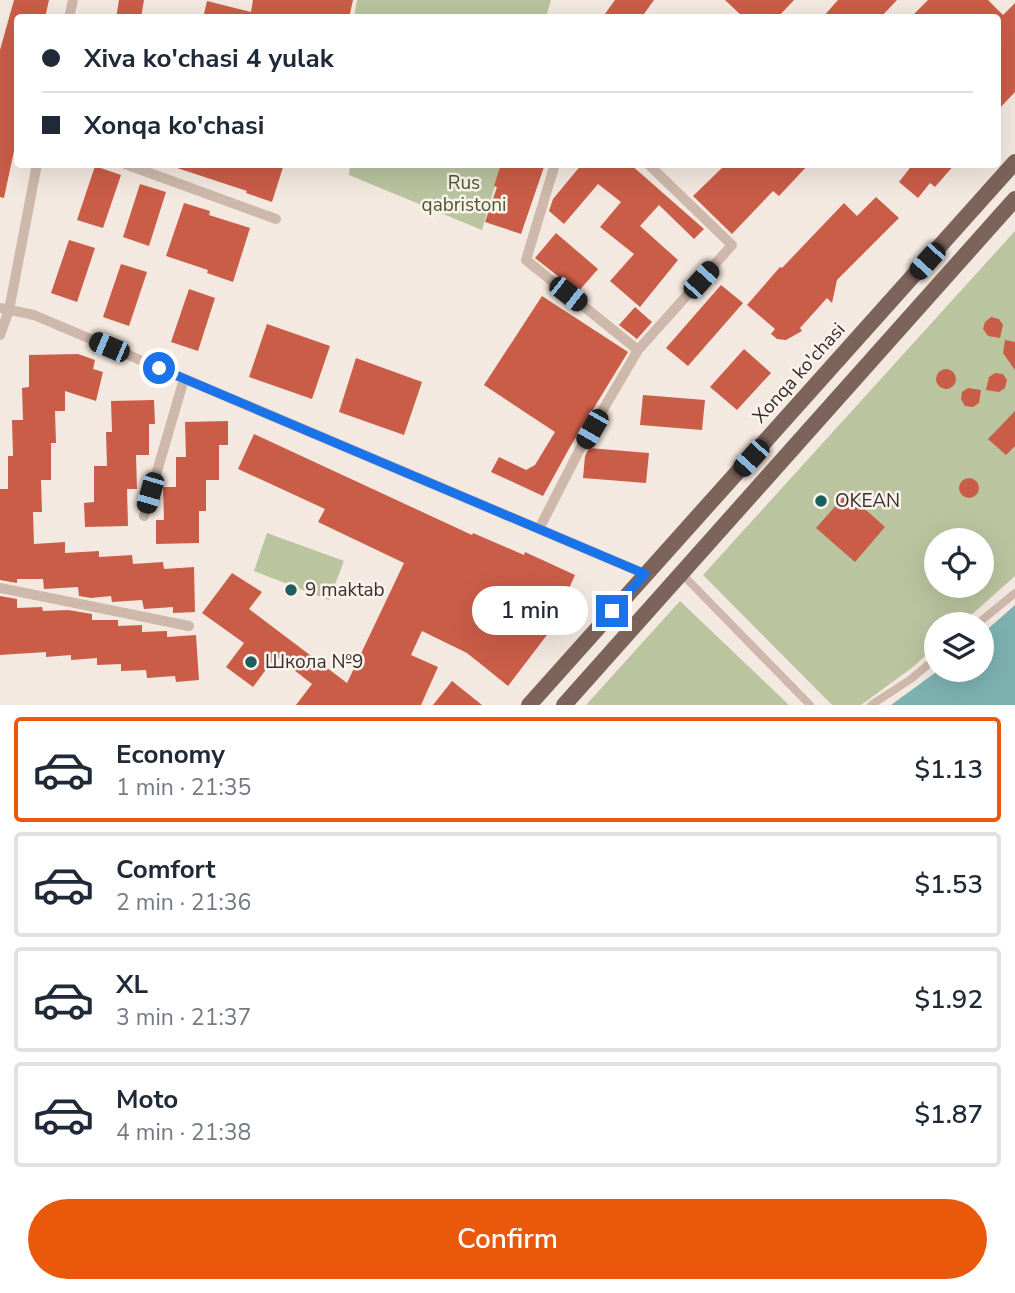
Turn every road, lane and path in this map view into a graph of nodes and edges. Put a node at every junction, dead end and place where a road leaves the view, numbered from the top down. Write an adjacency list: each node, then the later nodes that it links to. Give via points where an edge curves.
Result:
1 (1015, 162): 15 (main road, Xonqa ko'chasi)
2 (36, 168): 8 (street)
3 (136, 168): 7 (street)
4 (554, 168): 10 (street, via 526,260)
5 (652, 168): 10 (street, via 732,245)
6 (1015, 199): 14 (main road)
7 (275, 219)
8 (4, 309): 9 (street); 11 (street, via 34,315)
9 (0, 334)
10 (638, 350): 13 (street)
11 (184, 379): 12 (street); 13 (street)
12 (144, 516)
13 (539, 529): 15 (street)
14 (681, 573): 22 (main road); 23 (street)
15 (645, 574): 21 (main road, Xonqa ko'chasi)
16 (0, 588): 19 (street)
17 (1015, 593): 18 (street)
18 (992, 612)
19 (189, 626)
20 (924, 668): 24 (street)
21 (529, 705)
22 (564, 705)
23 (809, 705)
24 (871, 705)

